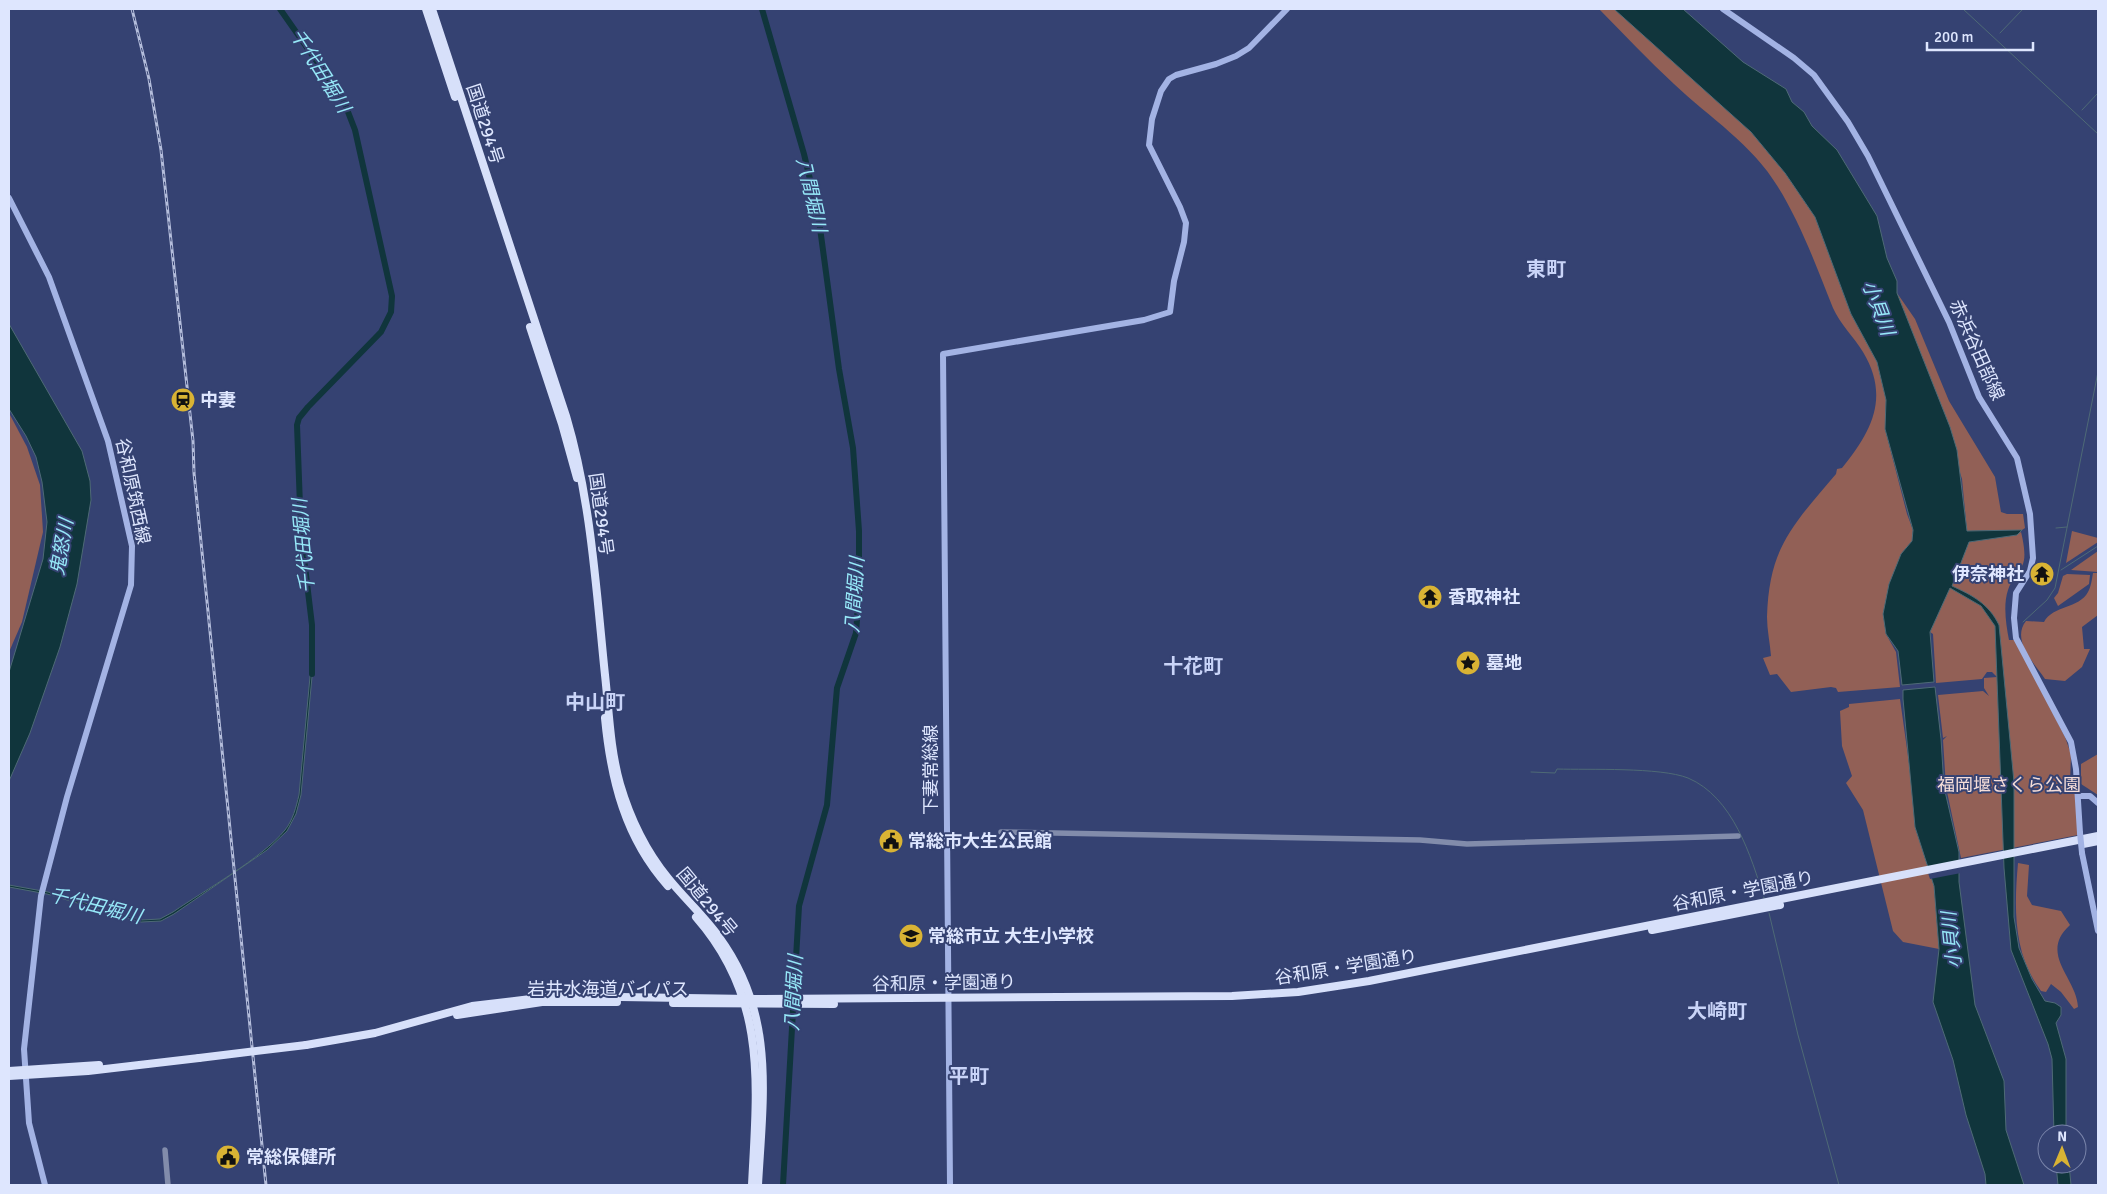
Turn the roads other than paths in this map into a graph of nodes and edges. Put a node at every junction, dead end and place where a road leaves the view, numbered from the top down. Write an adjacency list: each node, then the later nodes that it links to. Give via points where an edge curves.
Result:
1 (426, 9): 15 (highway, 国道294号, via 562,424 578,483 608,749 619,802 648,860 716,943)
2 (432, 9): 15 (highway, 国道294号, via 579,462 589,521 613,751 626,802 653,858 724,944 740,971)
3 (1287, 9): 14 (main road, 下妻常総線, via 1249,48 1216,64 1176,75 1161,91 1152,119 1149,145 1186,224 1170,312 1144,320 943,354)
4 (1723, 9): 6 (main road, 赤浜谷田部線, via 1814,75 1848,122 1868,156 1949,322 1978,397 2016,458 2030,514 2033,558 2030,572 2016,593 2016,638 2071,742)
5 (9, 198): 17 (main road, 谷和原筑西線, via 49,277 108,441 132,546 128,597 42,888 24,1044)
6 (2079, 796): 7 (main road, via 2090,796); 13 (main road, 赤浜谷田部線, bridge, via 2082,853)
7 (2098, 803)
8 (1001, 832): 9 (street, via 1420,840 1459,844)
9 (1738, 836)
10 (2098, 836): 12 (highway, 谷和原・学園通り)
11 (2098, 841): 12 (highway, 谷和原・学園通り)
12 (2020, 855): 14 (highway, 谷和原・学園通り, via 1317,994 1231,1000)
13 (2098, 931)
14 (948, 1000): 15 (highway, 谷和原・学園通り); 24 (main road, 下妻常総線)
15 (748, 1002): 17 (highway, 岩井水海道バイパス, bridge, via 542,1002 478,1011 395,1031 306,1045); 22 (highway, via 756,1065); 23 (highway, via 760,1034 763,1063)
16 (9, 1071): 17 (highway)
17 (24, 1074): 18 (highway); 20 (main road, via 29,1123)
18 (9, 1076)
19 (165, 1150): 21 (street)
20 (45, 1185)
21 (168, 1185)
22 (752, 1185)
23 (758, 1185)
24 (950, 1185)

